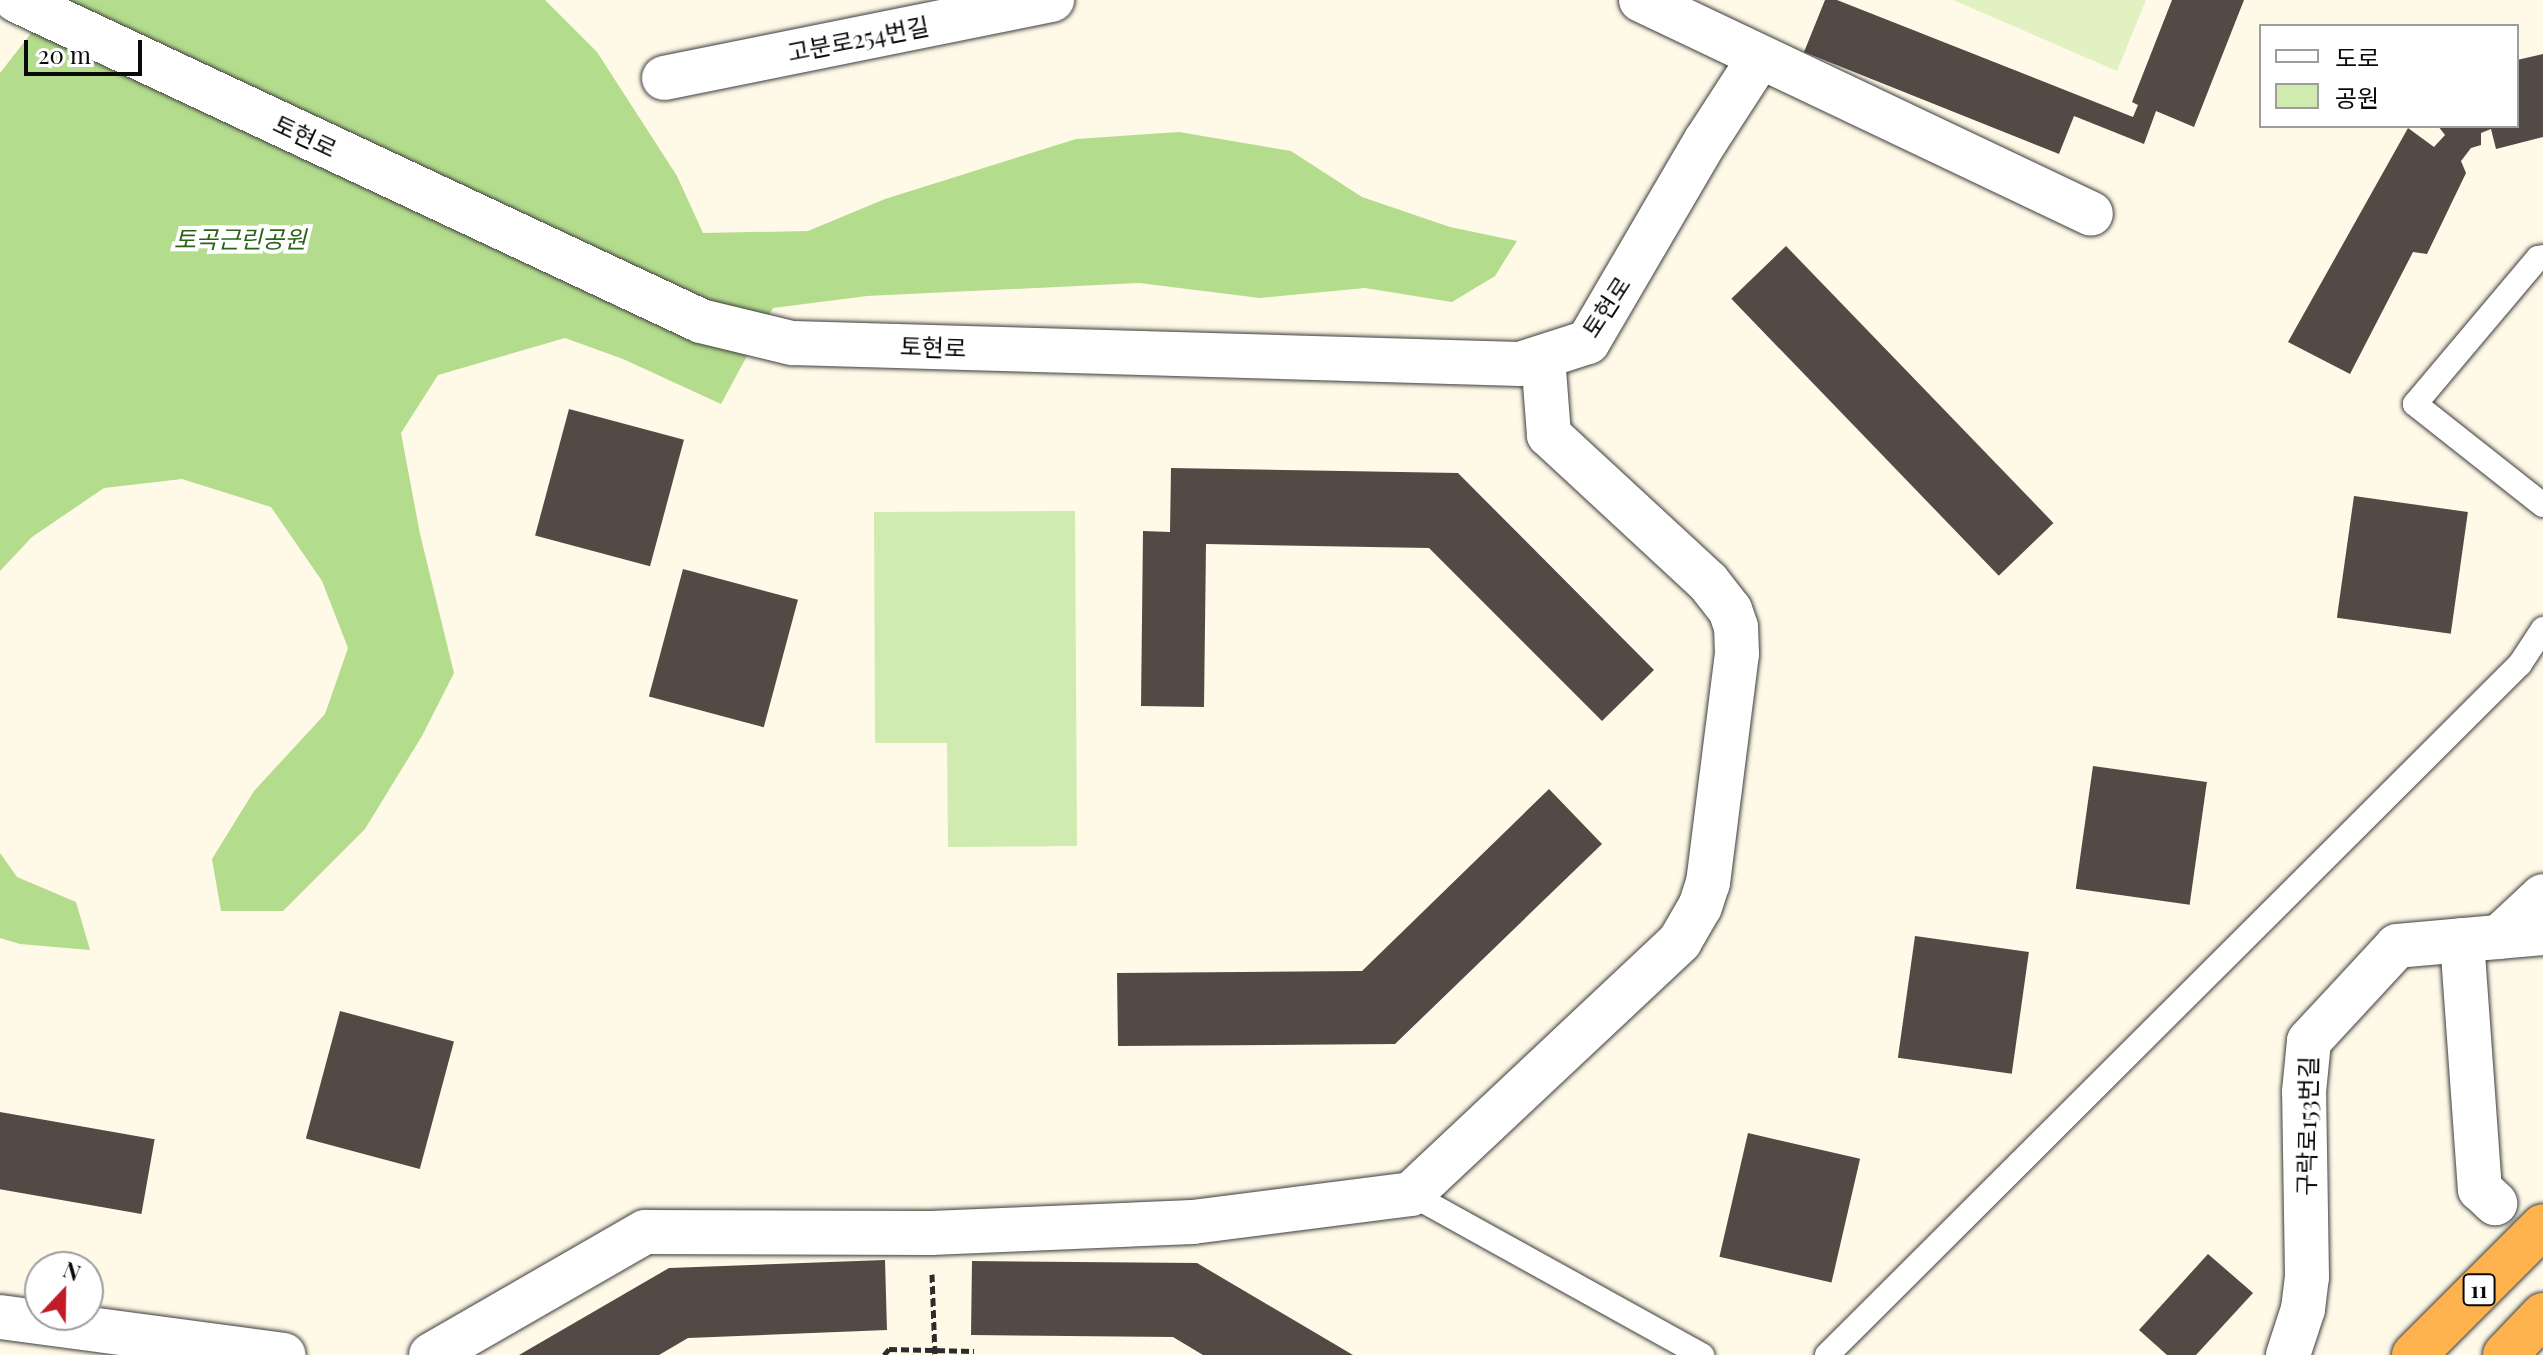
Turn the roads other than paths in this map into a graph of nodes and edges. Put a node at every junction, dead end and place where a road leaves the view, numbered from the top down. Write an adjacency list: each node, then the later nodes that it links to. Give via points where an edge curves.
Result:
1 (6, 0): 5 (street)
2 (16, 0): 10 (street, 토현로, via 701,321 792,343 1520,364)
3 (1052, 0): 7 (street, 고분로254번길)
4 (1641, 0): 6 (street)
5 (0, 5)
6 (1760, 57): 8 (street); 10 (street, 토현로, via 1588,342)
7 (664, 78)
8 (2091, 214)
9 (2543, 257): 11 (lane, via 2415,404)
10 (1543, 357): 16 (street, via 1549,435 1708,582 1736,627 1708,883 1680,941)
11 (2543, 505)
12 (2543, 629): 25 (lane, via 2510,674)
13 (2543, 896): 15 (street)
14 (2543, 933): 15 (street, 구락로153번길)
15 (2480, 938): 17 (street, via 2480,1189); 26 (street, 구락로153번길, via 2397,946 2309,1041 2304,1092 2307,1277)
16 (1411, 1194): 23 (street, via 1193,1222 931,1233 645,1232); 24 (lane)
17 (2495, 1203)
18 (2543, 1226): 27 (highway, 11)
19 (2543, 1315): 28 (highway)
20 (0, 1317): 22 (street)
21 (2543, 1324): 28 (highway)
22 (283, 1355)
23 (431, 1355)
24 (1702, 1355)
25 (1827, 1355)
26 (2288, 1355)
27 (2414, 1355)
28 (2506, 1355)

